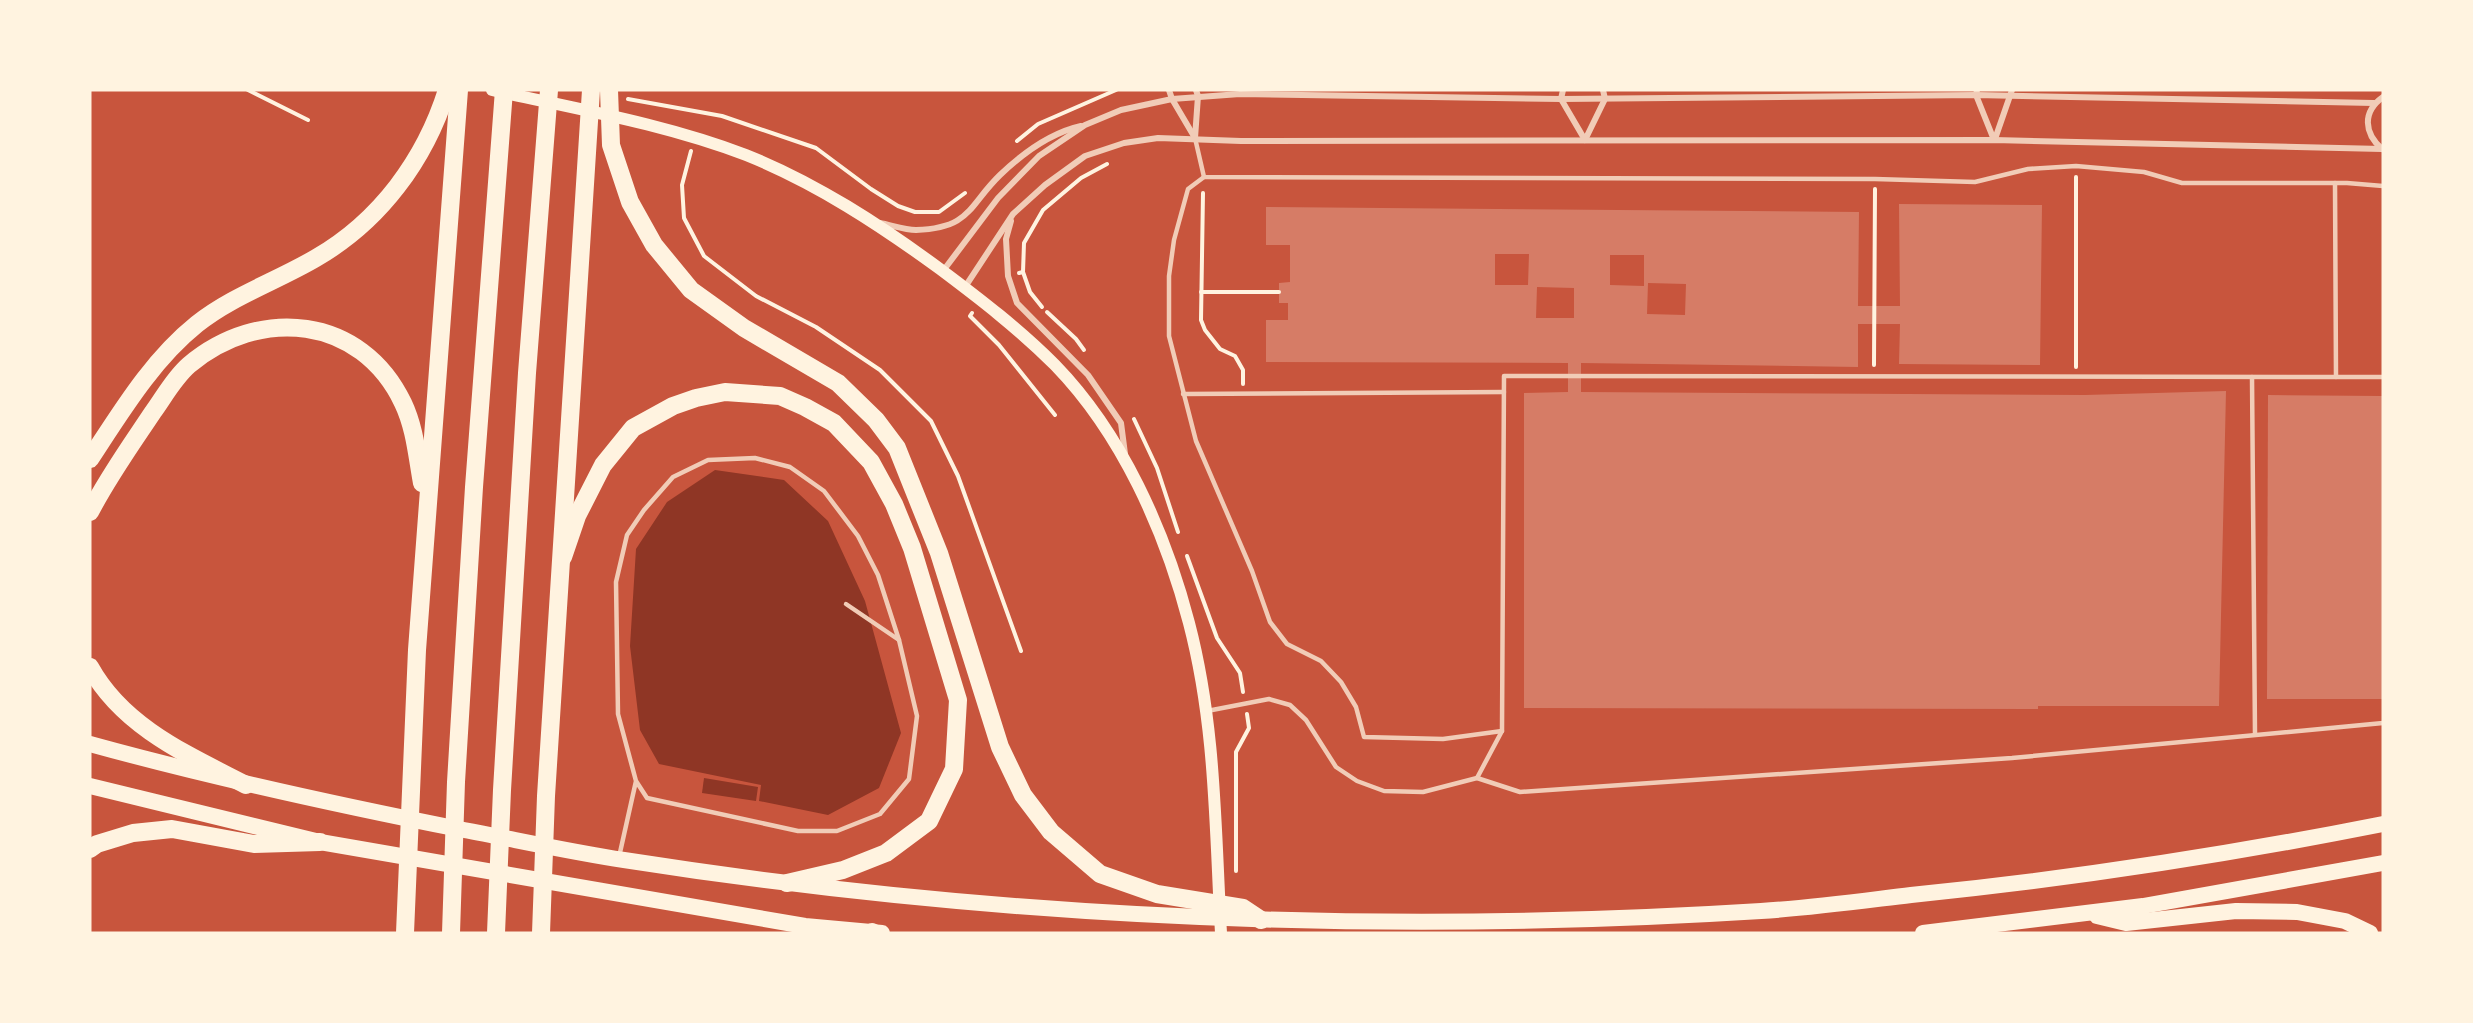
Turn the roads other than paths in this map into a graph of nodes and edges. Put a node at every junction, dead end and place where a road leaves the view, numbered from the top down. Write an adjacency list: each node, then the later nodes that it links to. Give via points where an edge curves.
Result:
1 (459, 90): 17 (highway)
2 (492, 90): 28 (main road, via 634,122 746,155)
3 (504, 90): 66 (highway, via 474,487)
4 (549, 90): 62 (highway, via 527,373)
5 (591, 90): 40 (highway)
6 (1169, 90): 14 (street)
7 (1563, 90): 15 (street)
8 (1603, 90): 16 (street)
9 (1197, 93): 14 (street); 15 (street); 20 (street)
10 (1976, 93): 11 (street); 16 (street); 22 (street)
11 (2012, 93): 18 (street); 22 (street)
12 (616, 94): 59 (highway, via 611,145 630,202 654,245 691,290 744,328 838,383 876,420 897,448 939,553 1000,747 1023,795 1051,832 1100,874)
13 (2383, 97): 18 (street)
14 (1172, 99): 19 (street, via 1121,110); 20 (street)
15 (1561, 99): 16 (street); 21 (street)
16 (1605, 99): 21 (street)
17 (449, 102): 36 (highway, via 406,176 381,208 325,252 198,323 174,344); 39 (highway)
18 (2374, 103): 23 (street, via 2367,124 2373,141)
19 (1085, 125): 28 (street, via 1060,130 1029,151 999,176 960,219 914,230); 29 (street, via 1039,156 998,198)
20 (1195, 138): 21 (street); 24 (lane); 27 (street, via 1124,143 1085,156)
21 (1585, 140): 22 (street)
22 (1994, 140): 23 (street)
23 (2383, 149)
24 (1204, 177): 25 (lane, via 1975,182 2028,170 2076,166 2144,172 2182,183); 35 (lane, via 1188,189 1169,276 1169,336)
25 (2335, 183): 26 (lane); 32 (lane)
26 (2383, 186)
27 (1013, 214): 30 (street); 37 (street, via 1006,239 1007,266 1017,303 1088,375 1121,423)
28 (869, 220): 29 (main road)
29 (943, 272): 30 (main road)
30 (965, 287): 37 (main road, via 1054,364 1102,424)
31 (2252, 377): 32 (lane); 34 (lane, via 1504,376); 47 (lane)
32 (2336, 377): 33 (lane)
33 (2383, 377)
34 (1504, 392): 35 (lane); 46 (lane)
35 (1183, 394): 46 (lane, via 1196,441 1270,622 1287,644 1321,661 1341,682 1356,706 1364,737 1443,739)
36 (90, 459)
37 (1127, 466): 44 (main road, via 1171,566 1189,623)
38 (90, 512): 39 (highway, via 105,483 186,367 224,341 249,331 290,327 327,333 351,345 390,382 413,429)
39 (426, 514): 65 (highway)
40 (563, 557): 58 (highway, via 577,516 603,465 633,428 696,398 725,392 780,396 834,423 871,462 912,548 958,700 954,769 929,821 886,853 843,870); 63 (highway, via 546,796)
41 (846, 604): 42 (lane)
42 (899, 640): 50 (lane, via 917,716 909,779 880,814 837,831 798,831 647,798); 50 (lane, via 878,575 858,536 824,491 790,467 755,459 708,460 673,477 627,535 616,582 618,714)
43 (90, 667): 51 (highway, via 115,701 142,726 169,745)
44 (1207, 711): 49 (lane, via 1269,699 1290,705 1306,720 1336,767 1357,781 1384,790 1423,792); 68 (main road, via 1216,802)
45 (2383, 723): 47 (lane)
46 (1502, 731): 49 (lane)
47 (2255, 734): 49 (lane, via 2012,758 1520,792)
48 (90, 744): 51 (highway)
49 (1477, 778)
50 (636, 781): 56 (lane)
51 (246, 784): 56 (highway)
52 (90, 786): 54 (highway)
53 (2383, 824): 61 (highway, via 2082,876 1766,911 1469,922)
54 (320, 842): 55 (highway, via 254,844 172,829 133,833); 64 (highway)
55 (90, 849)
56 (618, 860): 58 (highway)
57 (2383, 863): 60 (highway)
58 (787, 883): 59 (highway, via 1010,905)
59 (1199, 909): 61 (highway)
60 (2087, 914): 69 (highway); 70 (highway, via 2126,923 2236,911 2297,912 2345,921)
61 (1250, 916)
62 (497, 924)
63 (542, 927)
64 (805, 929): 67 (highway)
65 (405, 933)
66 (451, 933)
67 (876, 933)
68 (1221, 933)
69 (1923, 933)
70 (2370, 933)

